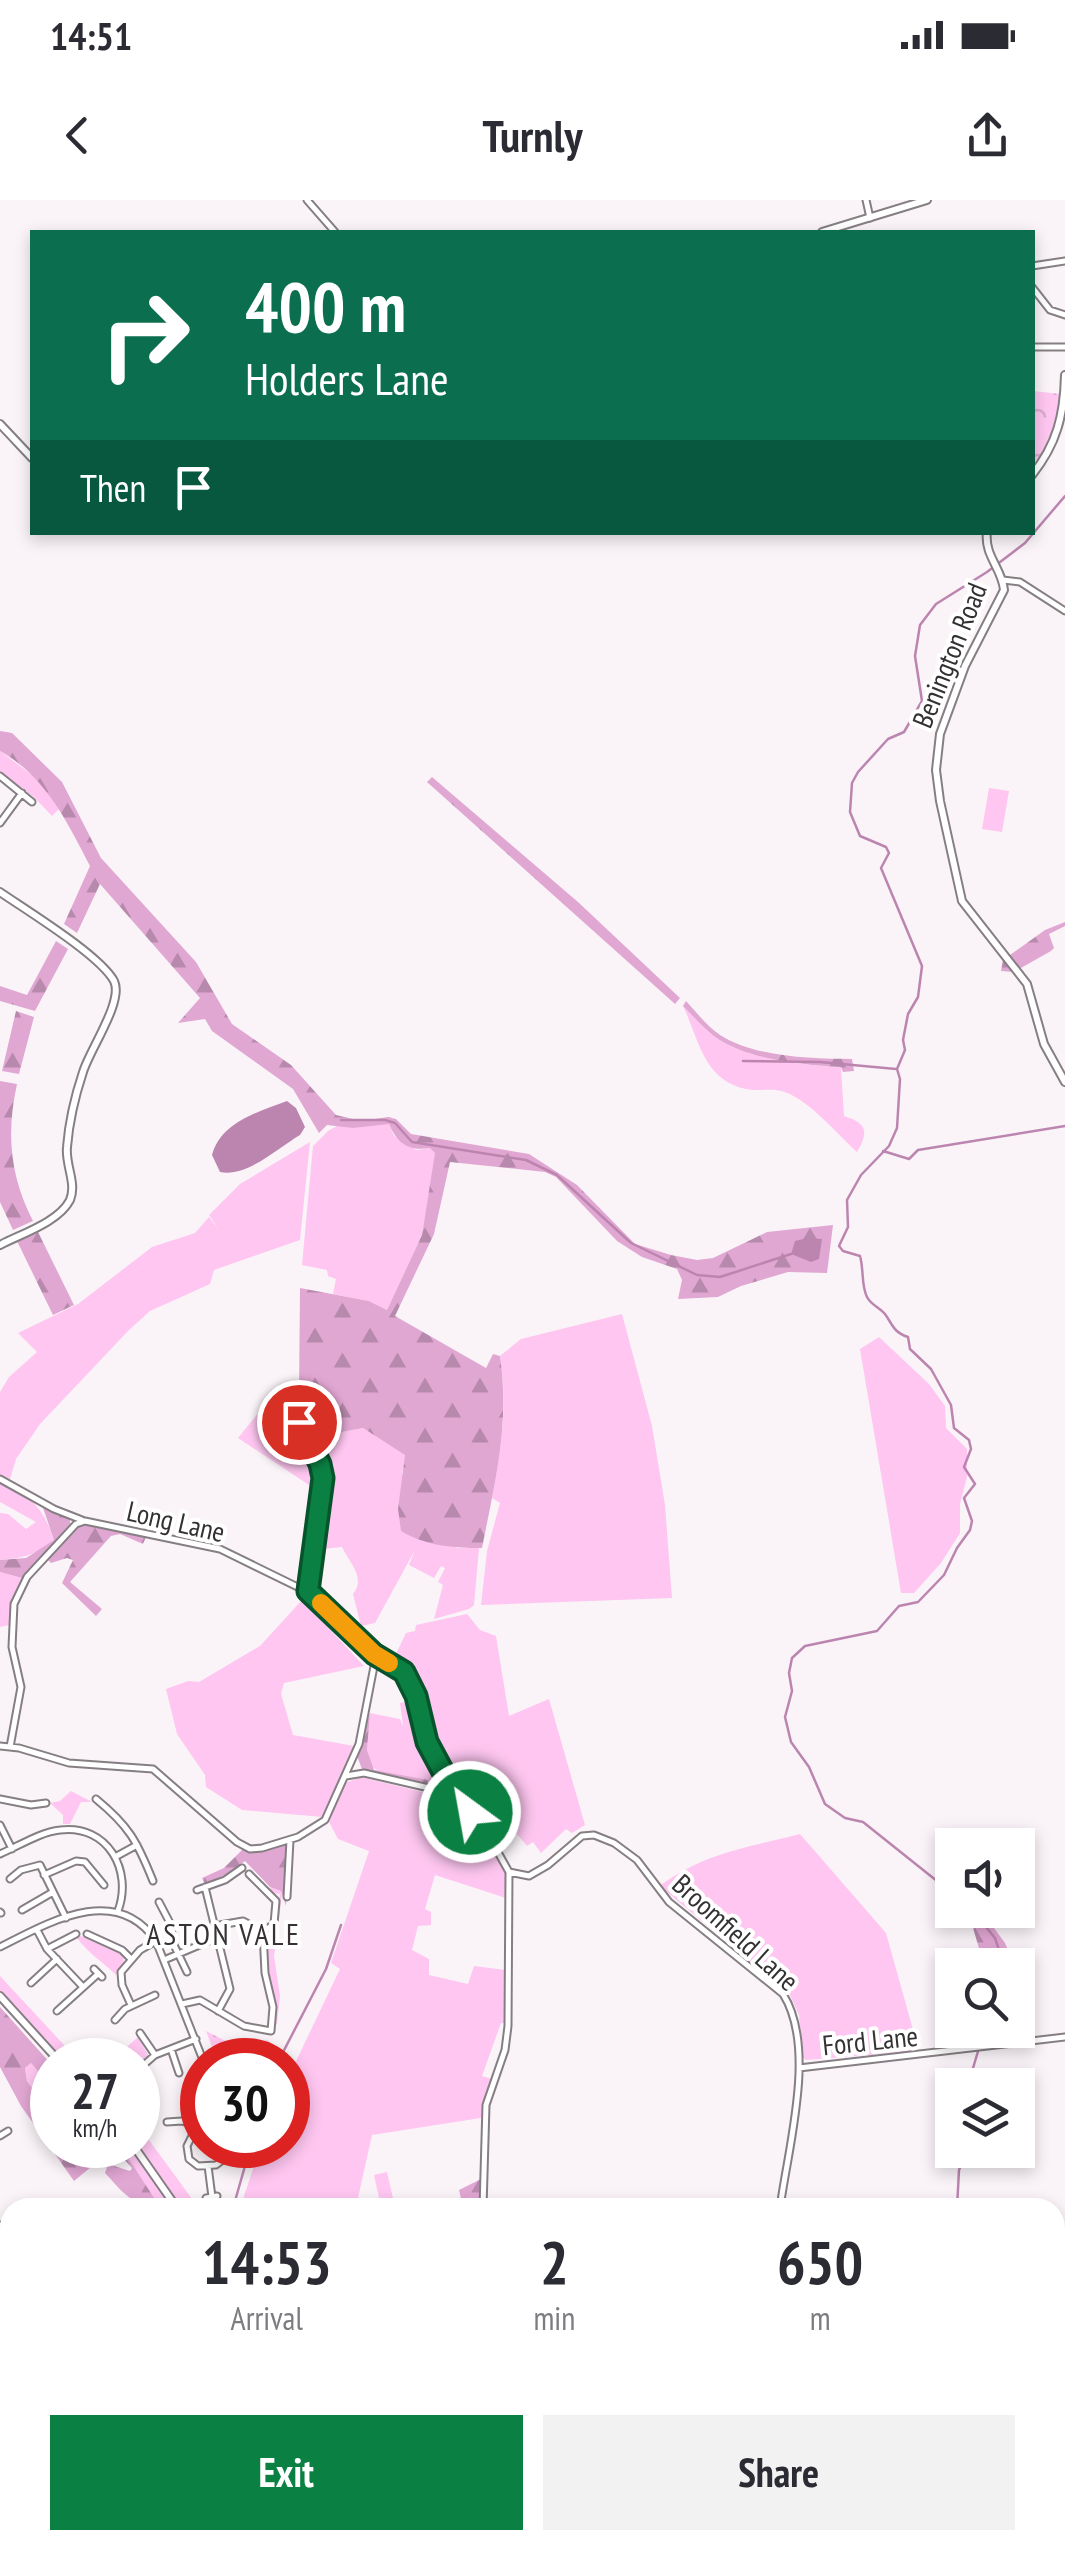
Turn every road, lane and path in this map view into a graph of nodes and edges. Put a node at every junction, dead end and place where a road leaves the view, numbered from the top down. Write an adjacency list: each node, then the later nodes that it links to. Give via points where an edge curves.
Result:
1 (307, 200): 5 (street)
2 (927, 200): 4 (street)
3 (869, 201): 4 (street)
4 (870, 218): 6 (street)
5 (333, 230)
6 (829, 230)
7 (1065, 261): 8 (street)
8 (1035, 266)
9 (1035, 294): 10 (street)
10 (1065, 314)
11 (1035, 347): 12 (street)
12 (1065, 347)
13 (1065, 375): 16 (street, via 1058,433)
14 (0, 424): 15 (street)
15 (30, 456)
16 (1035, 471)
17 (988, 535): 18 (street, via 986,548)
18 (1005, 578): 19 (street); 25 (street, Benington Road, via 940,734 940,801 962,902 1028,984 1044,1044)
19 (1065, 611)
20 (0, 776): 21 (street)
21 (22, 793): 22 (street); 23 (street)
22 (32, 802)
23 (0, 823)
24 (0, 892): 26 (street, via 76,944 112,979 117,997 76,1095 66,1149 69,1201 60,1214)
25 (1065, 1082)
26 (0, 1245)
27 (299, 1422): 30 (street, via 323,1478)
28 (0, 1478): 29 (street)
29 (85, 1521): 30 (street, Long Lane, via 220,1549); 33 (street, Long Lane, via 27,1577 14,1604 12,1647 21,1686)
30 (308, 1591): 31 (street, Long Lane)
31 (376, 1656): 34 (street); 37 (street, Long Lane, via 408,1678 427,1742)
32 (0, 1746): 33 (street)
33 (10, 1747): 42 (street, via 70,1764 153,1770 246,1848)
34 (354, 1760): 35 (street); 36 (street)
35 (364, 1774): 36 (street); 37 (street)
36 (346, 1777): 42 (street, via 324,1820)
37 (455, 1794): 48 (street, Long Lane)
38 (0, 1799): 39 (street)
39 (48, 1802)
40 (96, 1803): 43 (street, via 110,1809)
41 (0, 1825): 44 (street)
42 (290, 1840): 55 (street)
43 (136, 1845): 46 (street); 52 (street)
44 (12, 1849): 45 (street); 46 (street, via 50,1832 74,1830 98,1838)
45 (0, 1854)
46 (115, 1856): 57 (street, via 123,1878)
47 (242, 1868): 60 (street, via 201,1889)
48 (509, 1872): 90 (street, Broomfield Lane, via 537,1872 586,1834 630,1853 669,1902 782,1994 795,2025); 98 (street, via 508,2026 486,2104)
49 (249, 1874): 62 (street, via 276,1901 274,1924)
50 (44, 1875): 51 (street, via 37,1864); 53 (street, via 85,1862); 54 (street)
51 (10, 1878)
52 (153, 1881)
53 (100, 1883)
54 (53, 1892): 58 (street, via 26,1908); 59 (street)
55 (287, 1896)
56 (159, 1902): 69 (street)
57 (118, 1911): 59 (street, via 98,1908); 66 (street)
58 (33, 1916)
59 (66, 1918): 61 (street)
60 (214, 1926): 62 (street, via 243,1921); 65 (street)
61 (37, 1930): 67 (street); 68 (street)
62 (263, 1932): 82 (street, via 271,2031)
63 (76, 1934): 68 (street)
64 (92, 1934): 71 (street)
65 (217, 1938): 69 (street); 82 (street, via 230,1989)
66 (156, 1941): 71 (street); 72 (street)
67 (0, 1947)
68 (48, 1949): 70 (street)
69 (178, 1954): 72 (street); 73 (street)
70 (57, 1959): 75 (street); 76 (street)
71 (132, 1959): 80 (street, via 120,1978)
72 (164, 1960): 79 (street)
73 (187, 1972)
74 (98, 1973): 76 (street)
75 (33, 1979)
76 (83, 1988): 81 (street)
77 (0, 1996): 85 (street)
78 (153, 1998): 80 (street)
79 (182, 2004): 82 (street, via 200,2000); 86 (street)
80 (131, 2005): 83 (street)
81 (61, 2009)
82 (218, 2011)
83 (117, 2015)
84 (1065, 2037): 90 (street, Ford Lane)
85 (38, 2038)
86 (195, 2038)
87 (180, 2046): 88 (street)
88 (171, 2049): 89 (street); 91 (street)
89 (160, 2053)
90 (799, 2068): 99 (street)
91 (180, 2073)
92 (180, 2122): 93 (street)
93 (170, 2124)
94 (149, 2168): 97 (street)
95 (208, 2168): 96 (street)
96 (212, 2197)
97 (170, 2198)
98 (483, 2198)
99 (781, 2198)

